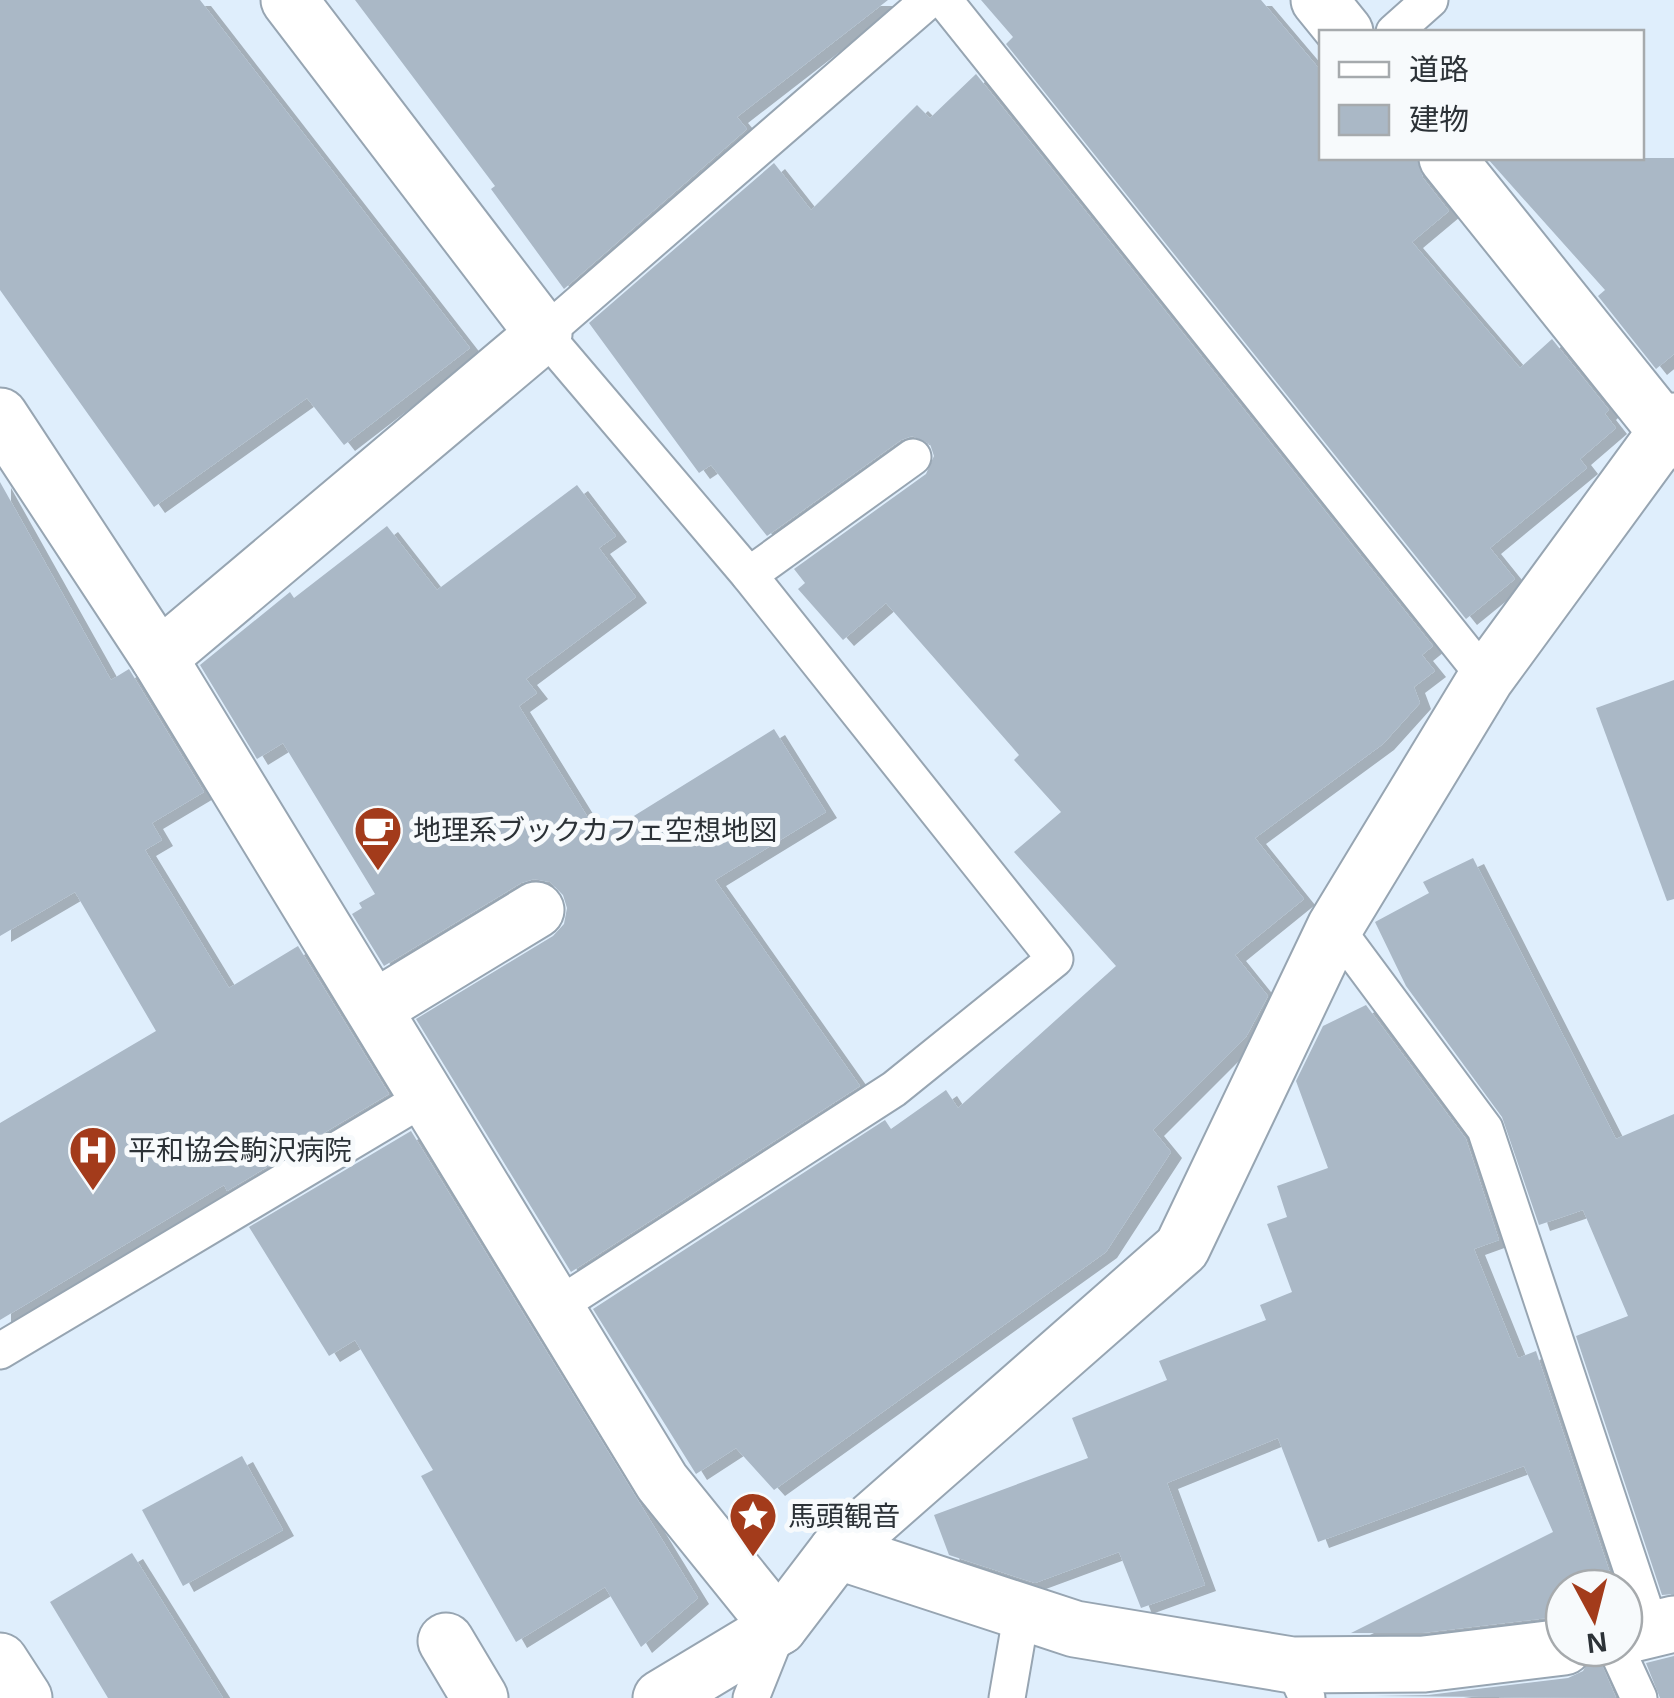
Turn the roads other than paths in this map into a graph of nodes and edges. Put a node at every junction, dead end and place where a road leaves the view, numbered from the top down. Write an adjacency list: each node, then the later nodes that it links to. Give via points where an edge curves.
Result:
1 (289, 0): 9 (street)
2 (929, 0): 9 (lane)
3 (944, 0): 15 (lane)
4 (1319, 0): 6 (street)
5 (1430, 0): 7 (lane)
6 (1343, 30)
7 (1396, 30)
8 (1448, 160): 11 (street)
9 (544, 334): 13 (lane); 14 (street)
10 (0, 416): 14 (street)
11 (1672, 430): 15 (street)
12 (913, 456): 13 (lane)
13 (748, 575): 20 (lane, via 1056,959 894,1089)
14 (159, 658): 18 (street)
15 (1486, 678): 17 (street)
16 (536, 910): 18 (street)
17 (1336, 928): 22 (street, via 1182,1248); 23 (lane, via 1485,1128)
18 (375, 1008): 19 (street)
19 (429, 1096): 20 (street); 21 (lane)
20 (556, 1307): 25 (street, via 662,1482)
21 (0, 1352)
22 (837, 1551): 24 (street); 25 (street)
23 (1621, 1568)
24 (1022, 1611): 30 (street); 35 (lane)
25 (779, 1627): 33 (street); 34 (lane)
26 (446, 1641): 32 (street)
27 (1544, 1649): 30 (street)
28 (0, 1662): 31 (street)
29 (1640, 1668): 36 (lane)
30 (1299, 1682)
31 (24, 1698)
32 (480, 1698)
33 (660, 1698)
34 (750, 1698)
35 (1006, 1698)
36 (1639, 1698)

